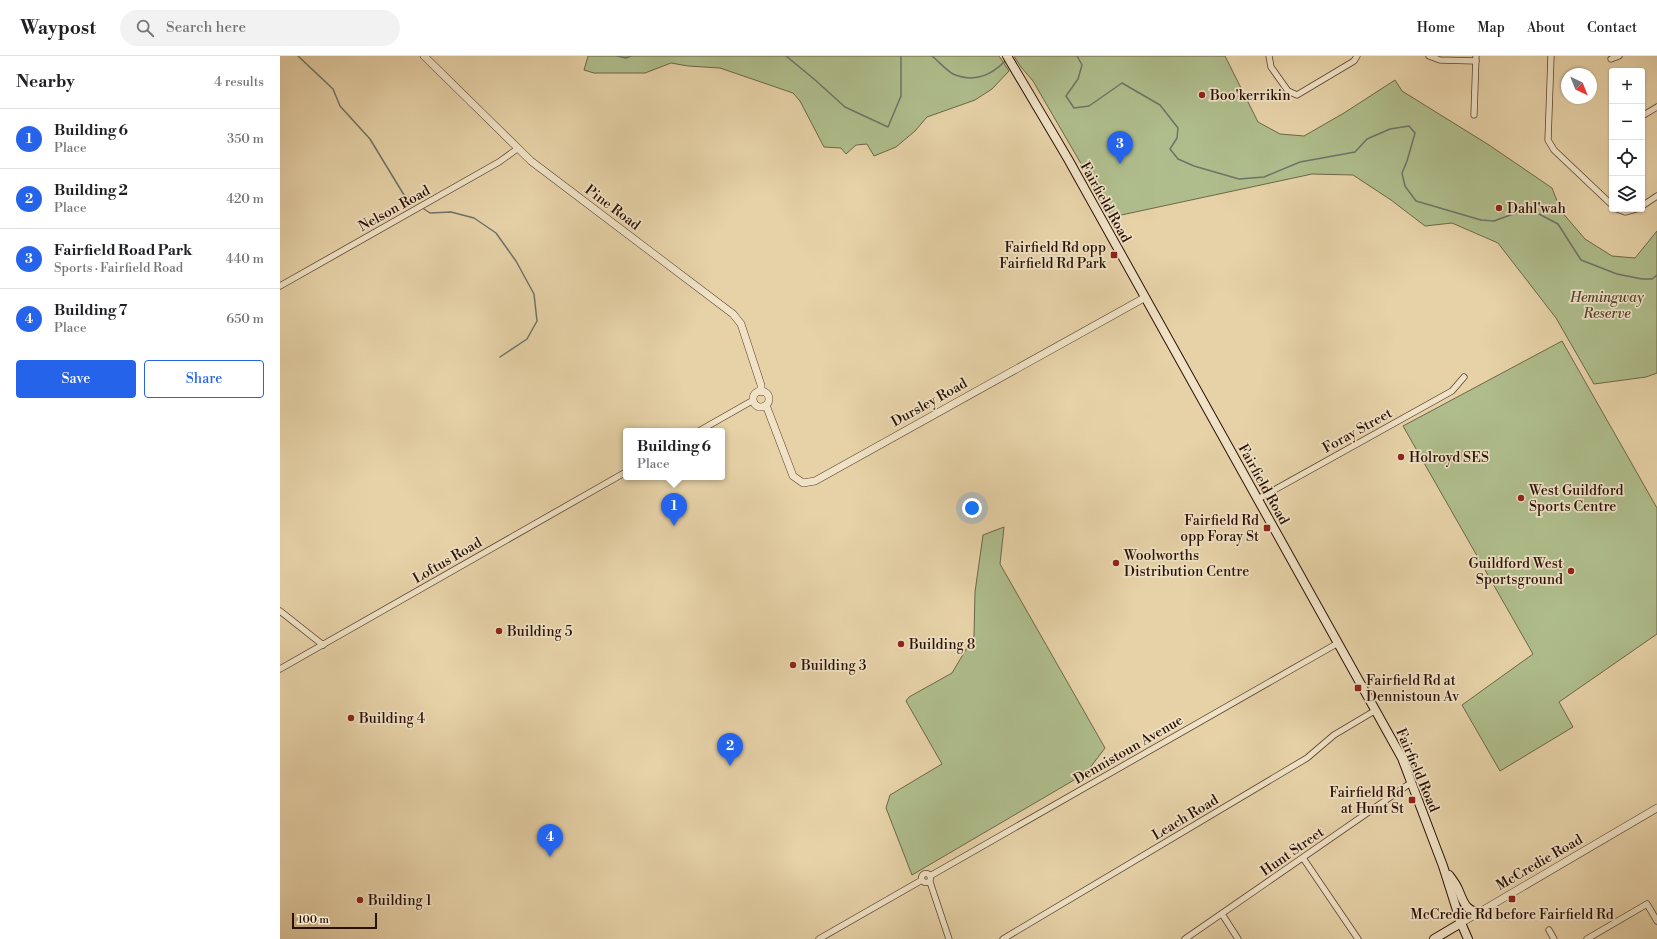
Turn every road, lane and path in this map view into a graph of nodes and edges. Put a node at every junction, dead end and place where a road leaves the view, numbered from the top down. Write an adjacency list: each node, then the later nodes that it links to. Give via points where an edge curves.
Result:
1 (424, 56): 13 (street, Pine Road)
2 (1007, 56): 18 (main road, Fairfield Road)
3 (1269, 56): 4 (street, via 1271,67 1288,91 1297,95 1354,61)
4 (1357, 56)
5 (1429, 56): 8 (street, via 1440,60)
6 (1551, 56): 15 (street, via 1548,140 1554,150)
7 (1619, 56): 9 (street)
8 (1476, 59): 12 (street)
9 (1611, 59)
10 (1657, 107): 11 (street)
11 (1645, 114)
12 (1474, 115)
13 (517, 149): 17 (street, Nelson Road, via 499,162); 20 (street, Pine Road, via 733,314 741,324)
14 (1657, 196): 16 (street)
15 (1609, 202)
16 (1645, 204)
17 (280, 286)
18 (1144, 298): 22 (street, Dursley Road, via 815,481 803,483 793,476); 25 (main road, Fairfield Road)
19 (1464, 377): 25 (street, Foray Street, via 1452,391)
20 (761, 392): 21 (street, via 755,395); 22 (street, via 766,393 768,397)
21 (754, 402): 22 (street, via 759,407); 23 (street)
22 (766, 405)
23 (704, 428)
24 (623, 474): 28 (street, Loftus Road)
25 (1258, 499): 27 (main road, Fairfield Road)
26 (280, 611): 28 (street)
27 (1338, 643): 30 (main road, Fairfield Road); 35 (street, Dennistoun Avenue)
28 (322, 645): 29 (street, Loftus Road)
29 (280, 669)
30 (1376, 710): 31 (main road, Fairfield Road); 43 (street, Leach Road, via 1334,735 1306,758)
31 (1412, 782): 33 (street, Hunt Street); 34 (main road, Fairfield Road)
32 (1657, 808): 36 (street, McCredie Road)
33 (1303, 858): 37 (street, Hunt Street); 46 (street)
34 (1443, 866): 36 (main road, via 1465,905 1473,911); 39 (main road, Fairfield Road)
35 (930, 879): 41 (street, via 925,883 922,880); 42 (street)
36 (1480, 912): 39 (street, McCredie Road)
37 (1222, 914): 44 (street, Hunt Street); 45 (street)
38 (1657, 921): 50 (street, via 1647,904)
39 (1461, 922): 47 (main road, McCredie Road); 48 (main road, Fairfield Road)
40 (1549, 930): 49 (street)
41 (821, 938)
42 (949, 939)
43 (1003, 939)
44 (1185, 939)
45 (1238, 939)
46 (1358, 939)
47 (1434, 939)
48 (1468, 939)
49 (1554, 939)
50 (1587, 939)

